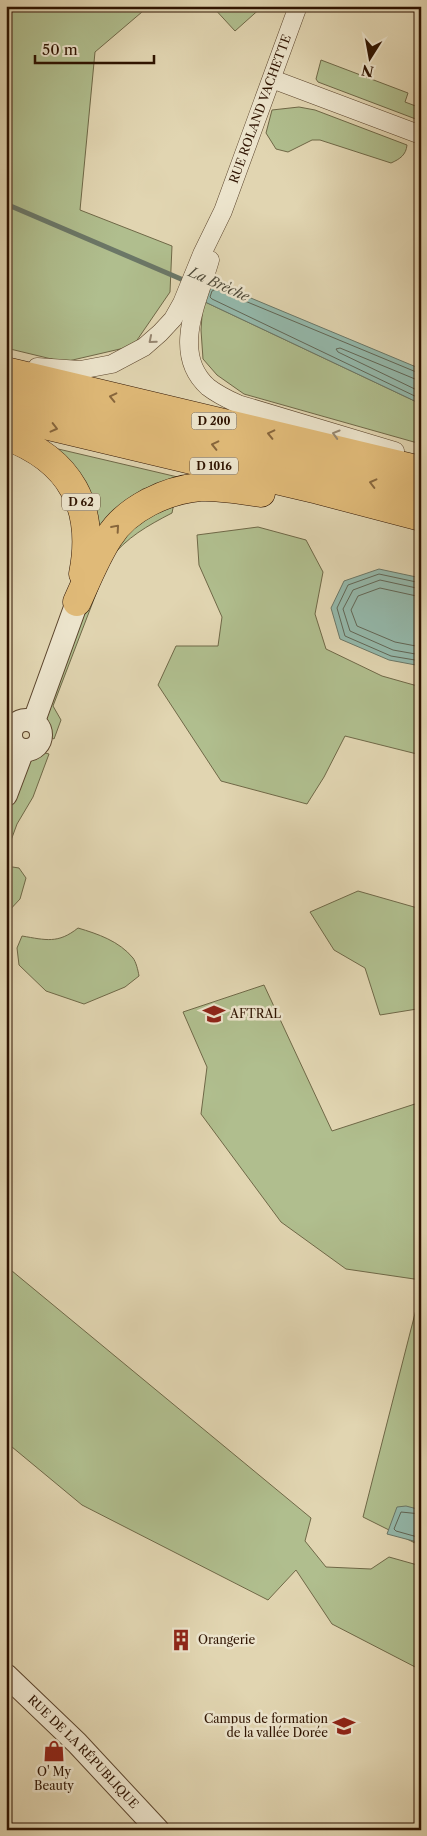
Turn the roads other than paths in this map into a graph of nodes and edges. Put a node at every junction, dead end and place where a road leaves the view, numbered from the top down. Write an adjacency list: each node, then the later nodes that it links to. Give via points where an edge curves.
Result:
1 (298, 6): 2 (street, RUE ROLAND VACHETTE)
2 (272, 79): 3 (street); 4 (street, RUE ROLAND VACHETTE)
3 (421, 136)
4 (189, 303): 5 (street, one-way to 5, via 152,340 112,364 68,370); 10 (street, one-way to 4, via 251,408 215,392 197,374 190,356)
5 (6, 361)
6 (6, 371): 11 (main road, D 200, one-way to 6)
7 (6, 396): 12 (main road, D 1016, one-way to 7)
8 (6, 416): 13 (main road, D 1016, one-way to 13)
9 (6, 436): 15 (main road, D 62, via 52,462 69,480 80,500 86,519 86,544)
10 (421, 459)
11 (421, 470)
12 (421, 495)
13 (421, 517)
14 (421, 529): 15 (main road, D 62, one-way to 14, via 103,546 116,528 141,507 185,490 214,487 266,493)
15 (77, 602): 16 (street, D 62, via 34,721 19,720 10,732 14,745 23,750)
16 (6, 795)
17 (6, 1675): 18 (street, RUE DE LA RÉPUBLIQUE, via 77,1742)
18 (158, 1830)

